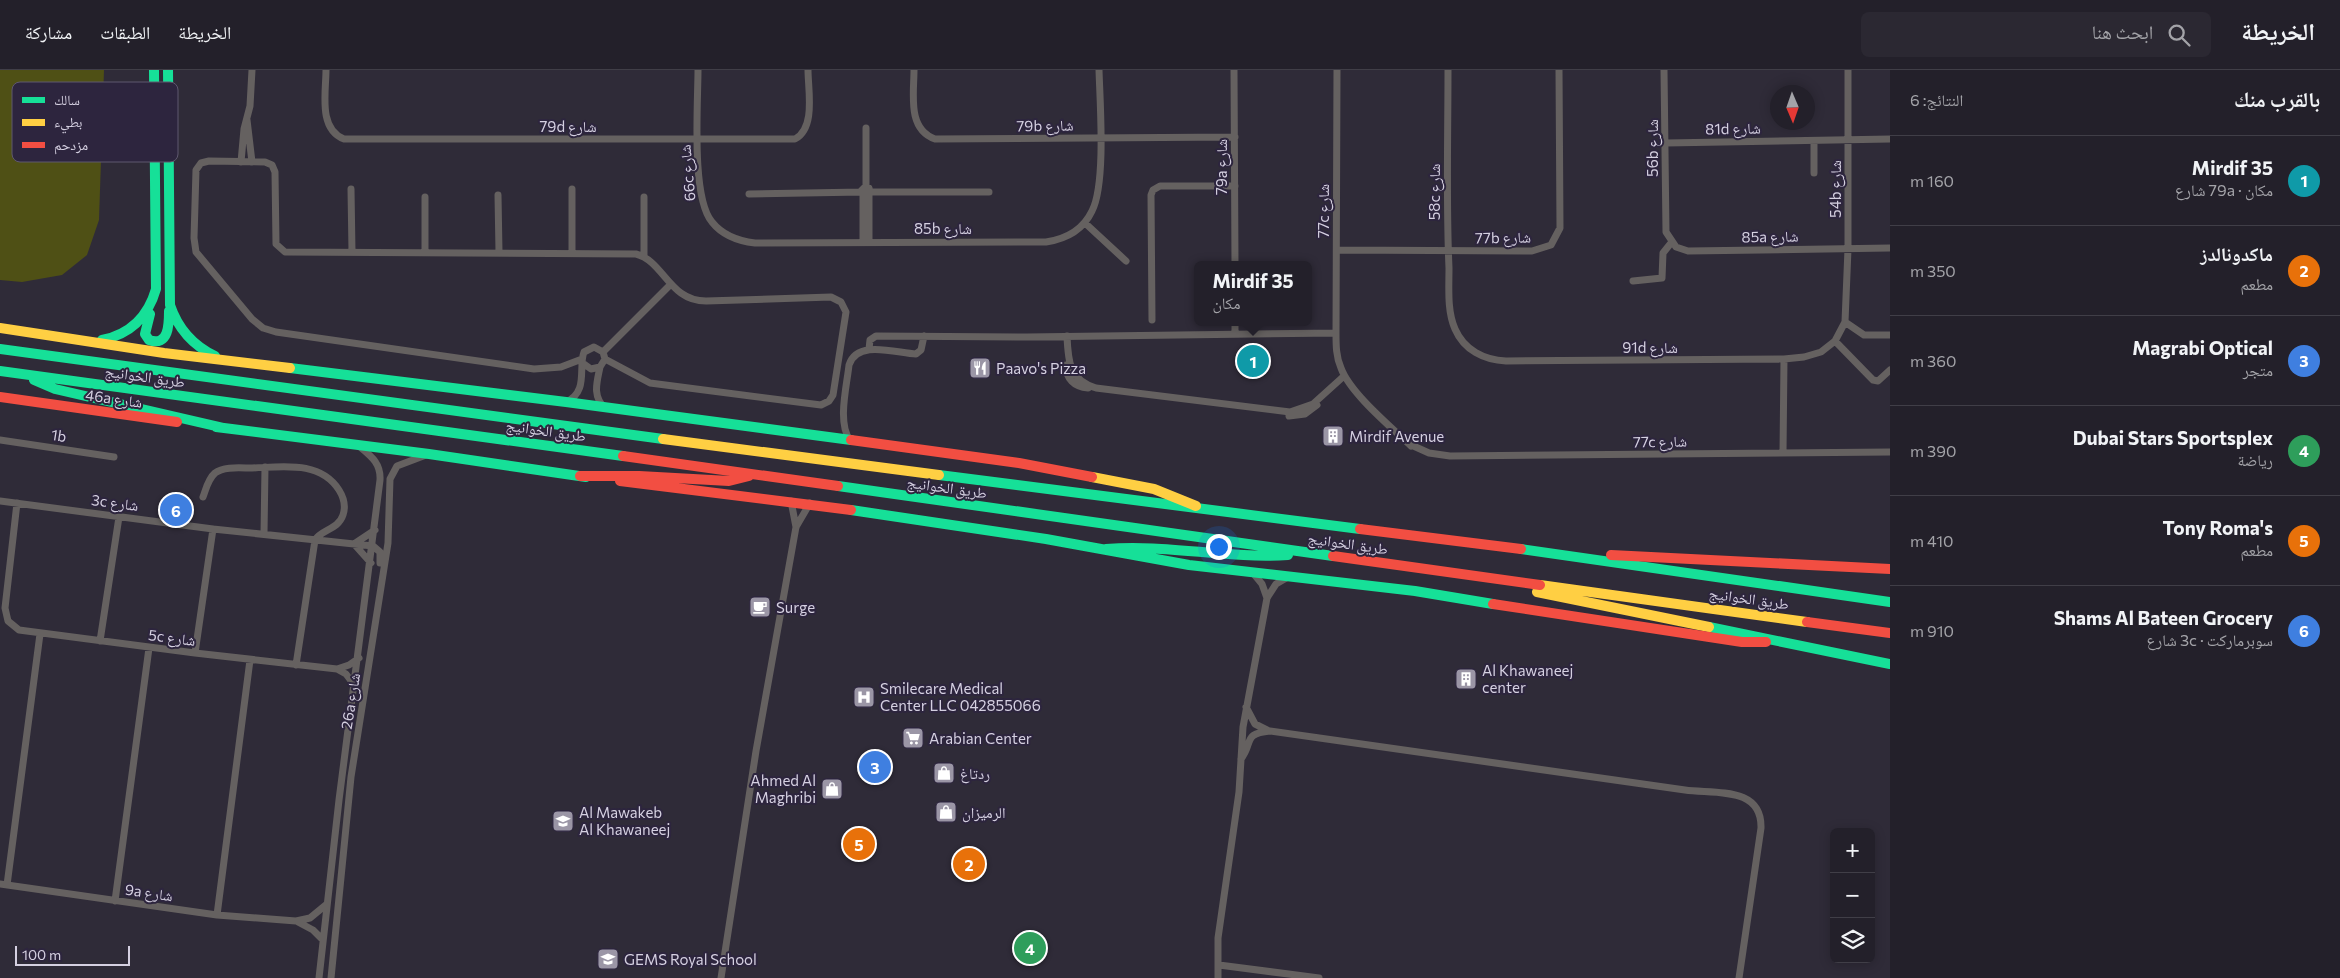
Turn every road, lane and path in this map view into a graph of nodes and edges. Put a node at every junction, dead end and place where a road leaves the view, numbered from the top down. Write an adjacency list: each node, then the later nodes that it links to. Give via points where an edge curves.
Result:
1 (252, 70): 13 (street)
2 (326, 70): 17 (street, 79d شارع, via 326,121 333,132 344,139)
3 (698, 70): 17 (street, 66c شارع)
4 (808, 70): 17 (street, 79d شارع, via 808,124 800,136 790,140)
5 (914, 70): 16 (street, 79b شارع, via 915,121 924,134 934,139)
6 (1099, 70): 16 (street)
7 (1234, 70): 15 (street, 79a شارع)
8 (1336, 70): 42 (street, 77c شارع)
9 (1448, 70): 43 (street, 58c شارع)
10 (1559, 70): 43 (street, 77b شارع, via 1560,228 1555,240 1538,250)
11 (1664, 70): 21 (street, 56b شارع)
12 (1848, 70): 18 (street, 54b شارع)
13 (247, 120): 24 (street); 25 (street)
14 (866, 128): 30 (street)
15 (1235, 137): 16 (street, 79b شارع); 27 (street, 79a شارع)
16 (1100, 138): 36 (street, via 1098,187 1093,210)
17 (698, 140): 38 (street, 66c شارع, via 701,197 710,221 730,238)
18 (1848, 140): 19 (street, 81d شارع); 20 (street, 81d شارع); 41 (street, 54b شارع)
19 (1890, 140)
20 (1814, 141): 21 (street, 81d شارع); 26 (street)
21 (1666, 143): 39 (street, 56b شارع, via 1665,226)
22 (155, 162): 54 (main road, via 157,280)
23 (168, 162): 53 (main road)
24 (241, 162): 25 (street); 72 (street, via 205,162 198,166 195,174 194,243 201,261 263,328 534,369)
25 (252, 162): 44 (street, via 269,162 274,168 276,244 280,250)
26 (1814, 173)
27 (1235, 186): 50 (street, 79a شارع); 56 (street, via 1160,186 1153,190)
28 (351, 189): 44 (street)
29 (572, 189): 47 (street)
30 (866, 191): 31 (street); 33 (street); 37 (street)
31 (989, 192)
32 (498, 194): 46 (street)
33 (749, 194)
34 (644, 197): 48 (street)
35 (424, 198): 45 (street)
36 (1085, 223): 37 (street, 85b شارع, via 1064,238 1046,242); 49 (street)
37 (866, 242): 38 (street, 85b شارع)
38 (756, 243)
39 (1671, 243): 41 (street, 85a شارع, via 1688,251); 51 (street, via 1663,253 1662,278)
40 (1890, 248): 41 (street, 85a شارع)
41 (1848, 249): 57 (street, 54b شارع)
42 (1337, 250): 43 (street, 77b شارع); 61 (street, 77c شارع)
43 (1448, 251): 55 (street, 58c شارع)
44 (352, 252): 45 (street)
45 (425, 252): 46 (street)
46 (499, 252): 47 (street)
47 (572, 252): 48 (street, via 633,253)
48 (644, 257): 52 (street)
49 (1126, 261)
50 (1235, 261)
51 (1633, 281)
52 (671, 284): 69 (street); 69 (street, via 687,297 701,301 831,297 838,300 844,305 846,316 832,398 825,404 817,404 656,384 640,379)
53 (168, 296): 54 (main road, via 168,332 164,339 156,342 148,340 145,333); 71 (main road, via 172,314 181,330 200,349)
54 (154, 299): 65 (main road, via 146,315 126,332 111,338)
55 (1450, 314): 70 (street, 91d شارع, via 1455,331 1466,345 1480,356 1497,361)
56 (1152, 320)
57 (1844, 322): 62 (street, via 1864,335); 66 (street)
58 (1235, 326): 60 (street)
59 (0, 328): 65 (main road)
60 (1235, 334): 61 (street); 64 (street)
61 (1336, 334): 77 (street, 77c شارع, via 1338,361)
62 (1890, 335)
63 (924, 336): 64 (street); 68 (street, via 874,337 870,340); 68 (street, via 921,350 916,354)
64 (1067, 336): 77 (street, via 1066,370 1071,381 1083,388 1275,411 1302,410 1325,395)
65 (88, 340): 71 (main road)
66 (1835, 341): 70 (street, 91d شارع, via 1812,355); 74 (street, via 1873,380 1878,381)
67 (0, 349): 99 (main road, طريق الخوانيج, via 550,425)
68 (869, 349): 83 (street, via 856,353 849,365 843,426)
69 (604, 356): 72 (street, via 597,348 590,347 584,352); 73 (street)
70 (1784, 359): 87 (street)
71 (223, 360): 79 (main road)
72 (583, 361): 73 (street); 79 (street, via 578,393)
73 (597, 368): 80 (street, via 598,399)
74 (1890, 370)
75 (0, 371): 76 (main road, طريق الخوانيج)
76 (23, 374): 81 (main road, via 55,389); 92 (main road, طريق الخوانيج)
77 (1344, 376): 87 (street, 77c شارع, via 1409,444 1429,453 1450,456)
78 (0, 396): 81 (main road, 46a شارع)
79 (566, 402): 80 (main road)
80 (606, 408): 83 (main road)
81 (224, 428): 84 (main road)
82 (0, 440): 90 (street, 1b)
83 (850, 440): 99 (main road, via 1019,463 1145,487 1173,495)
84 (357, 444): 88 (main road); 103 (street, 26a شارع, via 372,456 380,469)
85 (1890, 448): 89 (street, 77c شارع)
86 (1890, 452): 89 (street, 77c شارع)
87 (1783, 453): 89 (street, 77c شارع)
88 (429, 454): 93 (main road); 116 (street, 26a شارع, via 397,466 391,475 388,544)
89 (1870, 454)
90 (114, 457)
91 (266, 467): 94 (street, via 217,472 210,478); 104 (street); 105 (street, via 308,468 337,486 344,500 342,518 334,528)
92 (753, 474): 93 (main road, via 729,481); 109 (main road, طريق الخوانيج)
93 (580, 476): 96 (main road)
94 (203, 497)
95 (0, 501): 97 (street, 3c شارع)
96 (791, 501): 98 (main road); 101 (street)
97 (17, 503): 100 (street, 3c شارع); 120 (street, 5c شارع, via 5,608 8,621 19,630)
98 (810, 503): 101 (street); 108 (main road)
99 (1198, 508): 110 (main road, طريق الخوانيج)
100 (119, 517): 102 (street, 3c شارع); 121 (street)
101 (796, 527): 143 (street, via 756,752)
102 (213, 529): 104 (street, 3c شارع); 124 (street)
103 (375, 530): 106 (street); 107 (street, 26a شارع)
104 (264, 534): 105 (street, 3c شارع)
105 (315, 540): 106 (street, 3c شارع); 128 (street)
106 (354, 544): 107 (street, 3c شارع); 111 (street)
107 (373, 546): 111 (street, 26a شارع); 116 (street, via 381,555)
108 (1106, 548): 109 (main road, via 1152,546 1260,557); 113 (main road, via 1188,565)
109 (1302, 552): 115 (main road, طريق الخوانيج)
110 (1541, 552): 112 (main road); 118 (main road, طريق الخوانيج)
111 (371, 564): 125 (street, 26a شارع)
112 (1890, 569)
113 (1253, 573): 114 (main road); 117 (street)
114 (1291, 576): 117 (street, via 1276,584); 122 (main road, via 1440,594 1622,626 1730,640)
115 (1484, 577): 119 (main road, طريق الخوانيج); 122 (main road, via 1560,597)
116 (381, 588): 142 (street, 26a شارع, via 348,798)
117 (1267, 598): 131 (street)
118 (1890, 602)
119 (1890, 632)
120 (40, 634): 121 (street, 5c شارع); 134 (street)
121 (100, 641): 123 (street, 5c شارع)
122 (1780, 641): 127 (main road)
123 (149, 648): 124 (street, 5c شارع); 135 (street)
124 (195, 653): 126 (street, 5c شارع)
125 (359, 658): 129 (street); 130 (street, 26a شارع)
126 (250, 660): 128 (street, 5c شارع); 137 (street)
127 (1890, 664)
128 (296, 665): 129 (street, 5c شارع)
129 (337, 669): 130 (street, via 346,674)
130 (355, 686): 136 (street, 26a شارع)
131 (1246, 707): 132 (street, via 1256,724); 133 (street)
132 (1270, 731): 133 (street, via 1251,736); 146 (street, via 1732,794 1748,799 1758,809 1761,828)
133 (1241, 759): 140 (street, via 1218,938)
134 (3, 885): 135 (street, 9a شارع)
135 (115, 901): 137 (street, 9a شارع)
136 (327, 904): 138 (street, 9a شارع, via 316,915); 139 (street, 26a شارع)
137 (217, 915): 138 (street, 9a شارع)
138 (296, 921): 139 (street, 9a شارع, via 308,926)
139 (323, 940): 141 (street, 26a شارع)
140 (1219, 965): 144 (street); 145 (street)
141 (320, 978)
142 (331, 978)
143 (721, 978)
144 (1218, 978)
145 (1319, 978)
146 (1739, 978)

